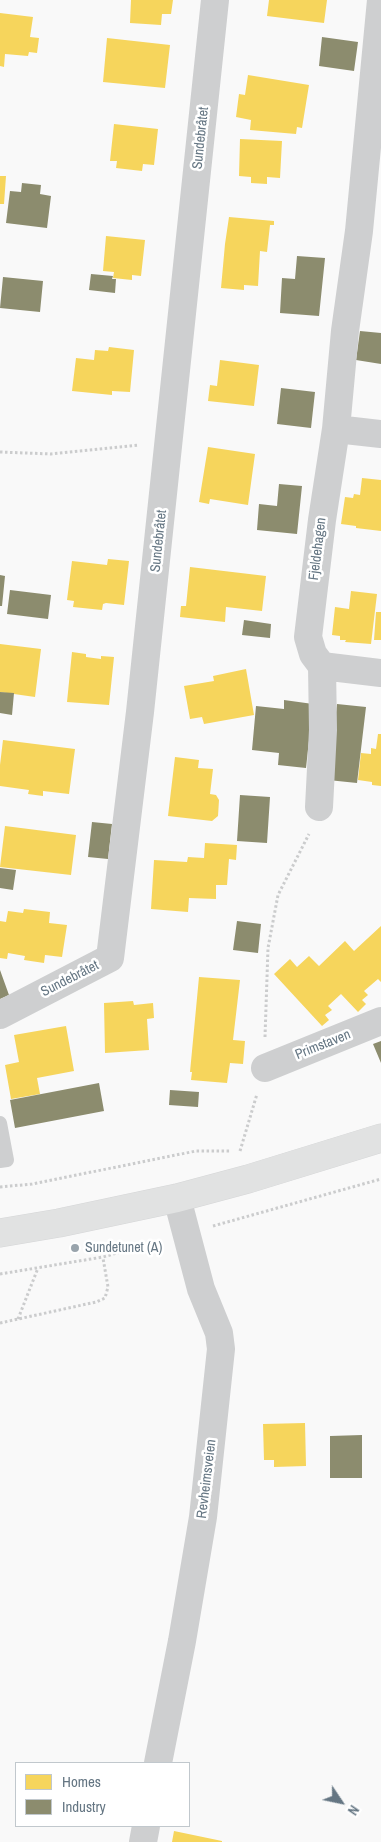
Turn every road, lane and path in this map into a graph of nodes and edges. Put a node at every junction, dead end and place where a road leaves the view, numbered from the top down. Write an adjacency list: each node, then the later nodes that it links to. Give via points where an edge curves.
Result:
1 (215, 0): 6 (street, Sundebråtet)
2 (380, 11): 3 (street, Fjeldehagen)
3 (370, 232): 4 (street, Fjeldehagen, via 345,331)
4 (336, 428): 5 (street); 8 (street, Fjeldehagen, via 308,637 313,654)
5 (381, 434)
6 (169, 442): 7 (path, via 52,454); 11 (street, Sundebråtet, via 110,958)
7 (0, 452)
8 (322, 666): 9 (street); 10 (street, Fjeldehagen)
9 (381, 673)
10 (320, 807): 13 (path, via 278,895 268,948)
11 (0, 1015)
12 (381, 1021): 13 (street, Primstaven)
13 (265, 1068): 16 (path)
14 (0, 1123): 18 (lane, via 7,1160)
15 (381, 1138): 20 (main road)
16 (240, 1151): 17 (path); 19 (path, via 196,1151 32,1184)
17 (247, 1151)
18 (0, 1161)
19 (0, 1187)
20 (177, 1198): 21 (main road); 26 (street, Revheimsveien, via 201,1289 219,1333 221,1349 203,1517)
21 (0, 1233)
22 (103, 1258): 24 (path, via 108,1287 105,1298)
23 (38, 1268): 24 (path)
24 (18, 1320): 25 (path)
25 (0, 1323)
26 (158, 1762)
27 (146, 1827): 28 (street)
28 (143, 1842)

